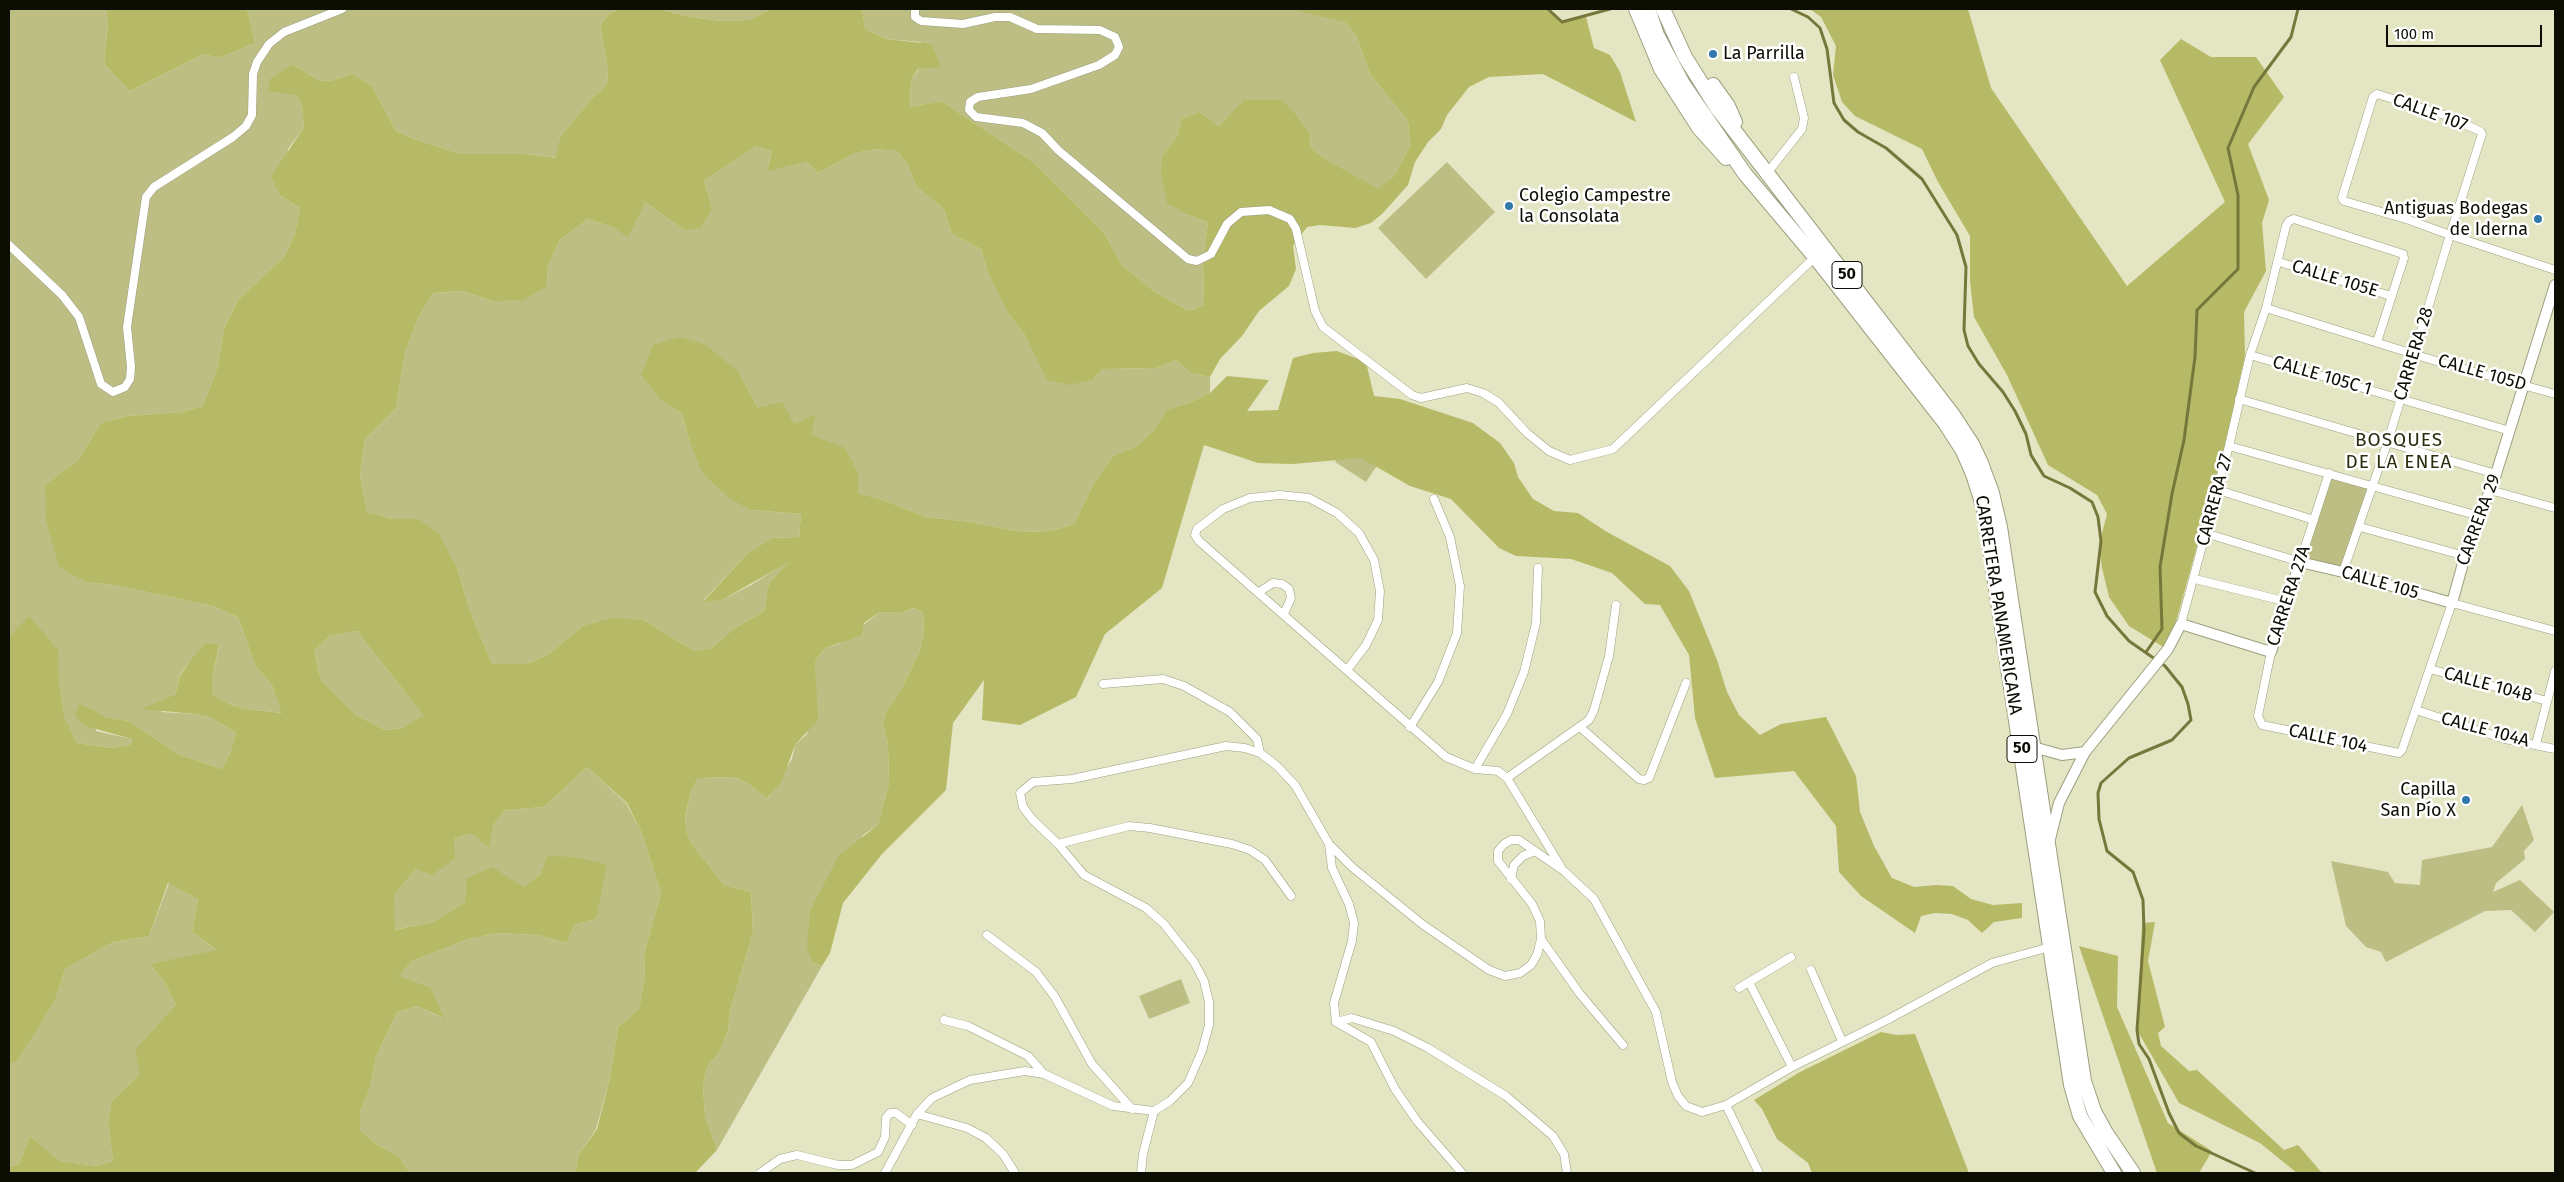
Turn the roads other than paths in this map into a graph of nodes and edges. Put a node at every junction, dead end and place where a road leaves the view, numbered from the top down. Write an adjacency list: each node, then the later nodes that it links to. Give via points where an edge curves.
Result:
1 (342, 9): 13 (street, via 284,32 269,44 253,74 252,115 246,126 154,187 146,197 127,327 131,367 125,388 113,392 102,384 79,317)
2 (915, 9): 14 (street, via 915,17 921,21 963,24 1010,17 1037,29 1100,30 1115,37 1118,47 1115,55 1099,65 1030,89 978,97 970,102 969,110 976,117 1023,123 1042,133 1188,259 1196,261 1211,254 1227,224 1241,212 1269,210 1290,219 1296,229 1315,312 1323,327 1412,395 1421,398 1467,388 1483,393 1498,402 1549,451 1570,460 1613,449)
3 (1648, 9): 11 (highway, CARRETERA PANAMERICANA / 50, via 1672,66)
4 (1663, 9): 9 (highway, CARRETERA PANAMERICANA / 50, via 1685,57)
5 (1671, 9): 9 (highway, via 1692,55 1728,106)
6 (1638, 15): 11 (highway, via 1661,69 1681,102 1707,138 1735,168)
7 (1794, 77): 10 (street, via 1804,118 1802,129)
8 (2482, 134): 12 (street, CARRERA 28); 12 (street, CALLE 107, via 2444,115 2377,94 2373,97 2342,198)
9 (1746, 148): 10 (highway, CARRETERA PANAMERICANA / 50)
10 (1768, 172): 65 (highway, CARRETERA PANAMERICANA / 50, via 1953,416 1978,457 1992,493 2000,527)
11 (1745, 174): 14 (highway, CARRETERA PANAMERICANA / 50)
12 (2450, 236): 16 (street); 21 (street, CARRERA 28)
13 (9, 245)
14 (1815, 257): 81 (highway, CARRETERA PANAMERICANA / 50, via 1944,423 1963,451 1979,490 2022,748)
15 (2278, 262): 18 (street, CALLE 105E); 18 (street, CARRERA 27, via 2286,226 2294,219 2403,254); 19 (street, CARRERA 27)
16 (2555, 270)
17 (2555, 285): 23 (street, CARRERA 29)
18 (2391, 296): 20 (street)
19 (2266, 308): 20 (street, CALLE 105D); 22 (street, CARRERA 27)
20 (2377, 342): 21 (street, CALLE 105D)
21 (2414, 353): 23 (street, CALLE 105D); 26 (street, CARRERA 28)
22 (2250, 355): 25 (street, CARRERA 27); 26 (street, CALLE 105C 1)
23 (2524, 386): 24 (street, CALLE 105D); 27 (street, CARRERA 29)
24 (2555, 394)
25 (2239, 399): 28 (street); 29 (street, CARRERA 27)
26 (2401, 399): 27 (street, CALLE 105C 1); 28 (street, CARRERA 28)
27 (2510, 431): 31 (street, CARRERA 29)
28 (2388, 441): 31 (street); 32 (street, CARRERA 28)
29 (2229, 446): 30 (street); 33 (street, CARRERA 27)
30 (2329, 473): 32 (street); 38 (street, CARRERA 27A)
31 (2496, 474): 34 (street, CARRERA 29)
32 (2373, 486): 37 (street); 39 (street, CARRERA 28)
33 (2218, 490): 38 (street); 40 (street, CARRERA 27)
34 (2490, 490): 36 (street); 37 (street, CARRERA 29)
35 (1434, 499): 62 (street, via 1450,537 1460,586 1457,632 1438,682)
36 (2555, 508)
37 (2479, 516): 41 (street, CARRERA 29)
38 (2314, 520): 42 (street, CARRERA 27A)
39 (2360, 527): 41 (street); 44 (street, CARRERA 28)
40 (2205, 533): 42 (street, CALLE 105); 45 (street, CARRERA 27)
41 (2465, 556): 48 (street, CARRERA 29)
42 (2300, 562): 44 (street, CALLE 105); 47 (street, CARRERA 27A)
43 (1538, 568): 70 (street, via 1536,623 1524,672 1507,714)
44 (2343, 572): 48 (street, CALLE 105)
45 (2195, 579): 47 (street); 51 (street, CARRERA 27)
46 (1259, 592): 50 (street); 50 (street, via 1273,583 1282,584 1289,590 1291,598); 55 (street, via 1199,541 1195,535 1197,529 1223,509 1250,498 1280,495 1309,498 1337,513 1359,533 1374,560 1380,592 1378,620 1366,646)
47 (2288, 602): 53 (street, CARRERA 27A)
48 (2452, 603): 52 (street, CALLE 105); 54 (street, CARRERA 29)
49 (1616, 605): 63 (street, via 1609,656 1594,710)
50 (1284, 614): 55 (street)
51 (2180, 624): 53 (street); 67 (street, CARRERA 27, via 2168,649)
52 (2555, 631)
53 (2271, 652): 61 (street, CARRERA 27A)
54 (2430, 669): 59 (street, CALLE 104B); 60 (street, CARRERA 29)
55 (1347, 670): 62 (street)
56 (2555, 671): 59 (street)
57 (1686, 683): 63 (street, via 1649,778 1639,779)
58 (1103, 684): 68 (street, via 1163,679 1184,686 1230,712 1257,739)
59 (2547, 701): 64 (street)
60 (2416, 710): 64 (street, CALLE 104A, via 2506,739); 69 (street, CARRERA 29)
61 (2259, 722): 69 (street, CALLE 104)
62 (1410, 727): 70 (street, via 1446,757)
63 (1580, 727): 71 (street)
64 (2536, 744): 66 (street, CALLE 104A)
65 (2033, 747): 67 (street, via 2062,755); 74 (highway, CARRETERA PANAMERICANA / 50)
66 (2555, 749)
67 (2085, 752): 74 (street, CARRERA 27, via 2058,803)
68 (1260, 753): 72 (street, via 1226,746 1072,779 1033,782 1020,793 1024,807); 73 (street, via 1295,785)
69 (2399, 753)
70 (1475, 769): 71 (street, via 1498,770)
71 (1507, 778): 76 (street)
72 (1058, 844): 78 (street, via 1129,826 1232,844 1265,860); 94 (street, via 1084,875 1146,908 1164,924 1194,962 1204,982 1210,1002 1209,1025 1202,1051 1188,1083 1170,1101)
73 (1329, 844): 80 (street, via 1352,868 1422,924 1489,970 1505,976 1520,973 1531,965); 87 (street, via 1332,868 1354,922 1352,941 1334,1003)
74 (2049, 846): 105 (highway, CARRETERA PANAMERICANA / 50, via 2084,1081 2094,1111)
75 (1535, 851): 76 (street); 77 (street, via 1514,865); 77 (street, via 1519,840 1511,840 1498,851 1498,861)
76 (1564, 871): 92 (street, via 1594,899 1656,1012 1678,1096 1686,1106 1702,1112)
77 (1512, 879): 80 (street, via 1532,904 1540,921)
78 (1291, 896)
79 (987, 935): 93 (street, via 1036,972 1055,997 1092,1064)
80 (1541, 939): 89 (street, via 1580,994)
81 (2050, 947): 88 (street, via 1992,963); 104 (highway, CARRETERA PANAMERICANA / 50, via 2080,1116)
82 (1791, 957): 84 (street)
83 (1811, 970): 88 (street)
84 (1749, 982): 85 (street); 90 (street)
85 (1738, 988)
86 (944, 1020): 91 (street, via 968,1026 1028,1056)
87 (1336, 1022): 101 (street, via 1371,1042 1406,1105); 102 (street, via 1352,1018 1394,1031 1506,1096 1553,1136 1564,1154)
88 (1842, 1041): 90 (street)
89 (1623, 1045)
90 (1792, 1067): 92 (street)
91 (1044, 1074): 93 (street, via 1113,1106); 95 (street, via 1025,1071 970,1080 932,1098)
92 (1726, 1105): 103 (street)
93 (1132, 1109): 94 (street)
94 (1154, 1110): 100 (street, via 1142,1154)
95 (917, 1114): 96 (street); 99 (street, via 967,1128 986,1138 1003,1154)
96 (912, 1125): 97 (street, via 896,1113 890,1113 878,1152 852,1165 838,1165 797,1155 780,1159); 98 (street)
97 (760, 1173)
98 (885, 1173)
99 (1015, 1173)
100 (1141, 1173)
101 (1462, 1173)
102 (1567, 1173)
103 (1759, 1173)
104 (2114, 1173)
105 (2133, 1173)

